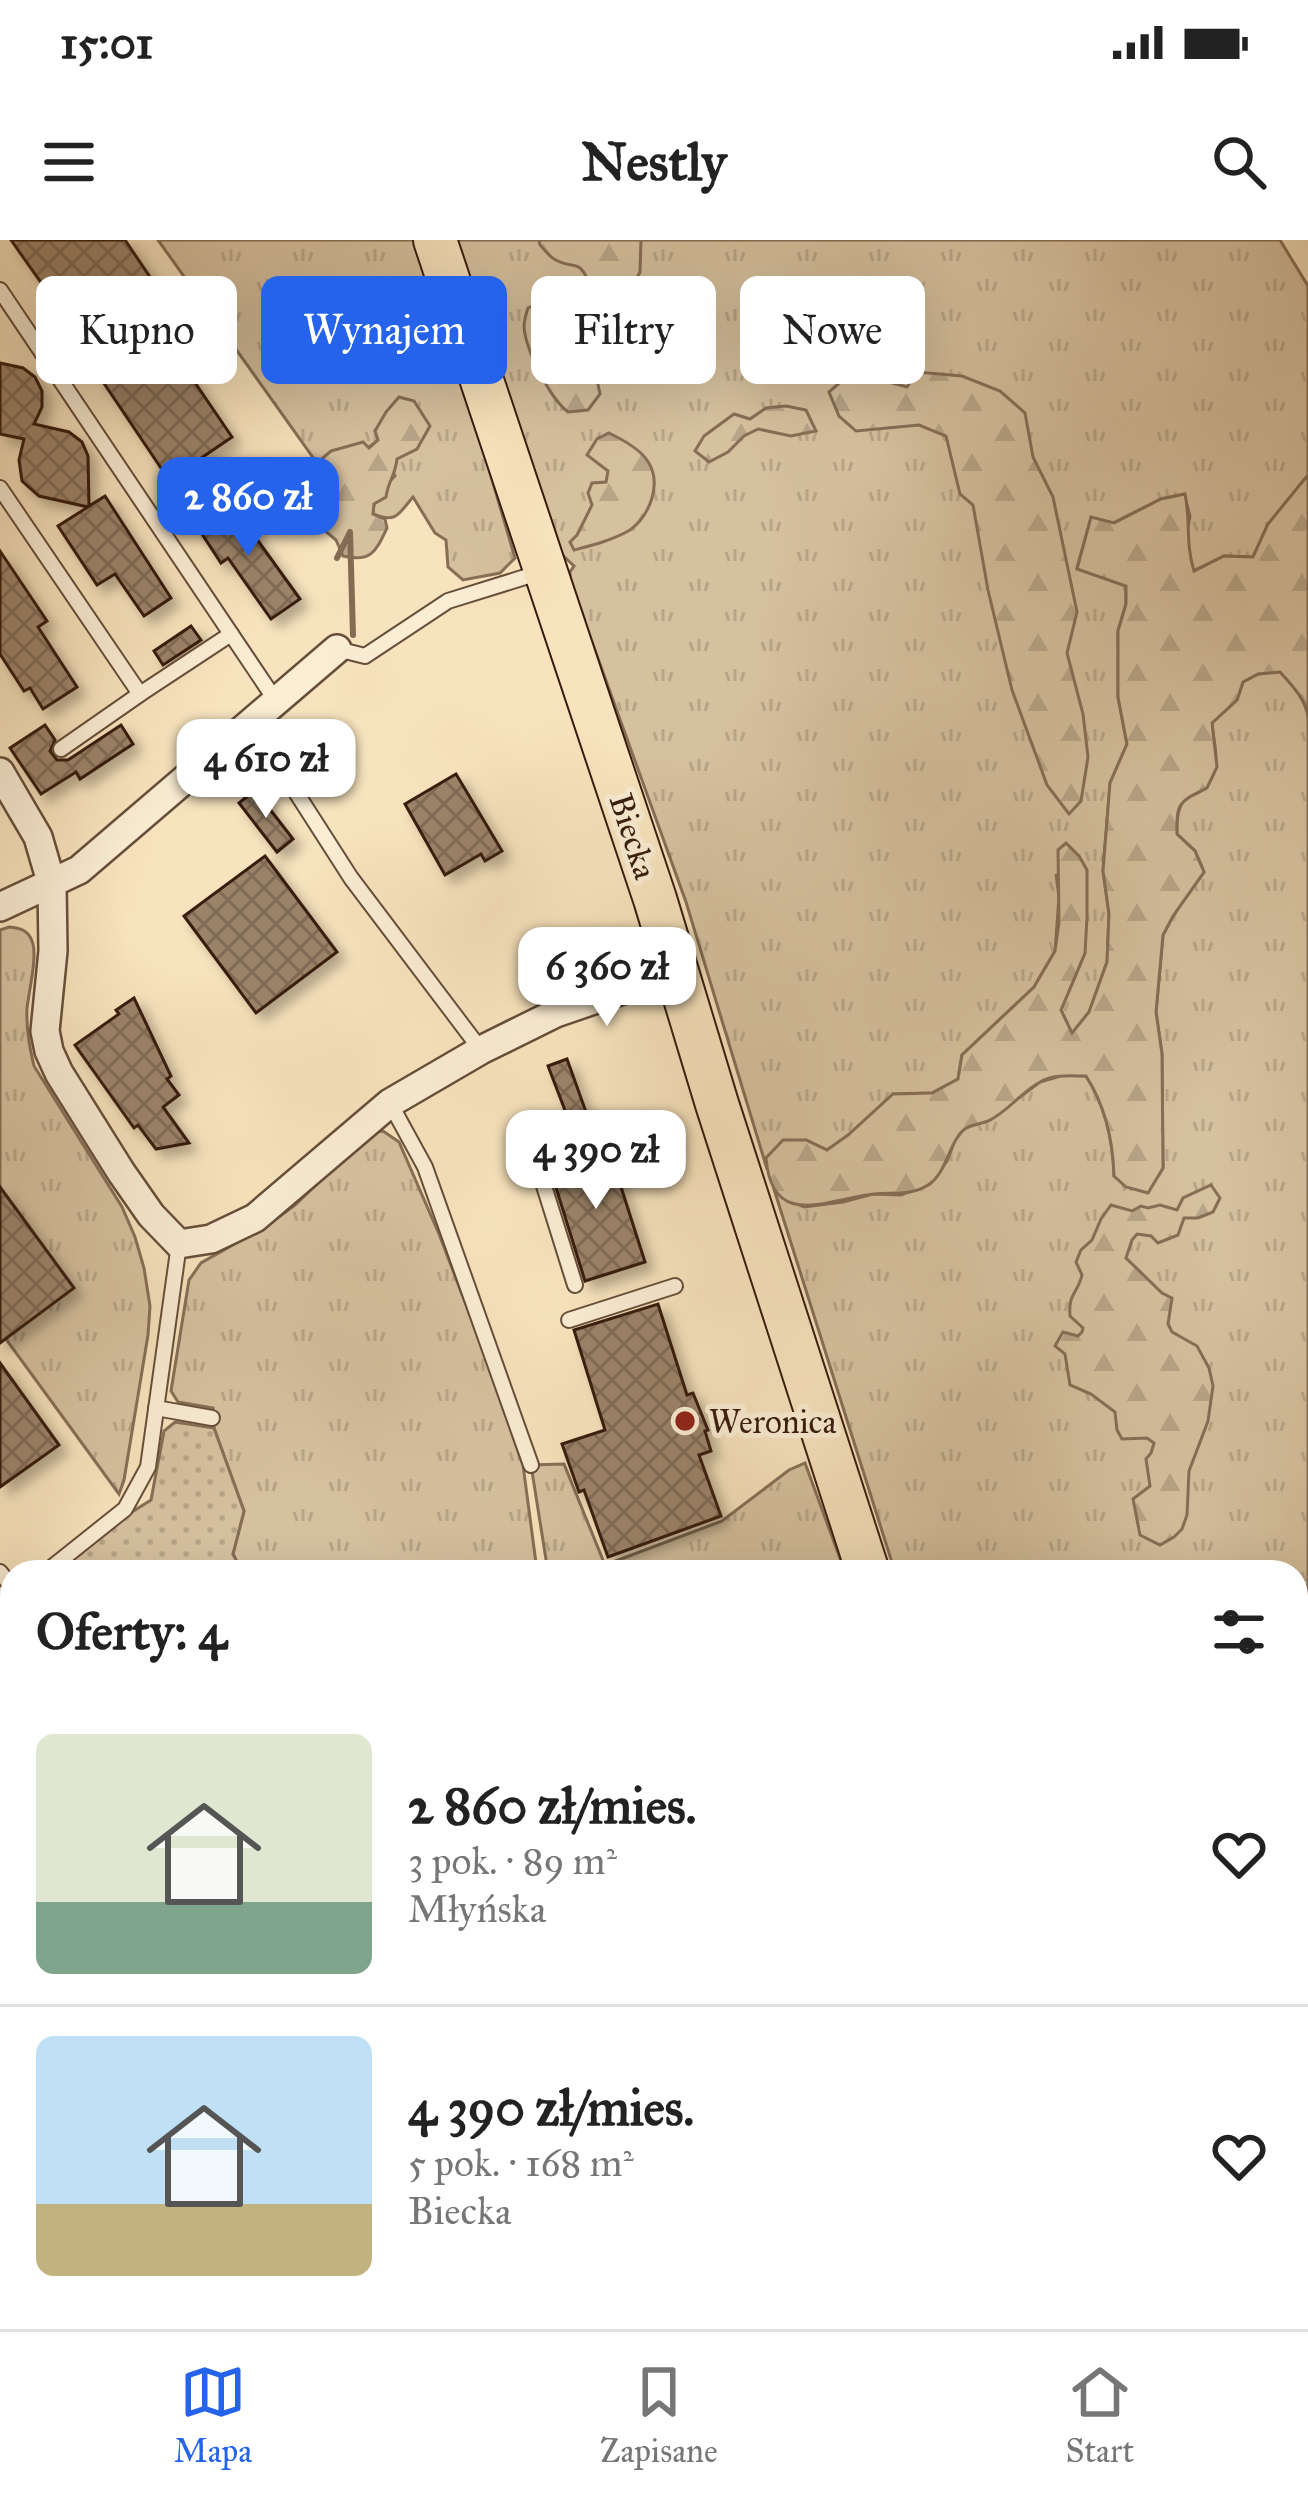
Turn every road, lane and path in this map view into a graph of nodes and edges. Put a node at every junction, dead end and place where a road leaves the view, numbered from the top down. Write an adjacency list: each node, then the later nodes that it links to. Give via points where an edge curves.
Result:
1 (435, 240): 6 (main road, Biecka)
2 (0, 290): 3 (lane)
3 (36, 344)
4 (62, 384): 7 (lane)
5 (0, 488): 9 (lane)
6 (546, 571): 8 (lane, via 448,601 365,656); 17 (main road, Biecka)
7 (231, 634): 9 (lane); 10 (lane)
8 (337, 650): 10 (street)
9 (140, 694): 12 (lane)
10 (276, 701): 11 (street)
11 (250, 722): 14 (street, via 79,870); 20 (lane, via 351,878)
12 (61, 749)
13 (0, 772): 14 (street, via 38,837)
14 (52, 884): 15 (street); 23 (street, via 49,1051 121,1172)
15 (0, 907)
16 (548, 957): 18 (lane)
17 (673, 960): 18 (street, via 622,962); 19 (street, via 637,985); 31 (main road, Biecka)
18 (578, 990): 19 (street)
19 (556, 1013): 20 (street)
20 (482, 1050): 21 (street)
21 (390, 1103): 23 (street, via 255,1218); 29 (lane, via 425,1167)
22 (529, 1138): 24 (lane)
23 (179, 1244): 27 (lane)
24 (575, 1285)
25 (675, 1286): 26 (lane)
26 (569, 1321)
27 (156, 1408): 28 (lane); 30 (lane, via 148,1468 124,1509)
28 (212, 1418)
29 (531, 1465)
30 (61, 1560)
31 (864, 1560)

